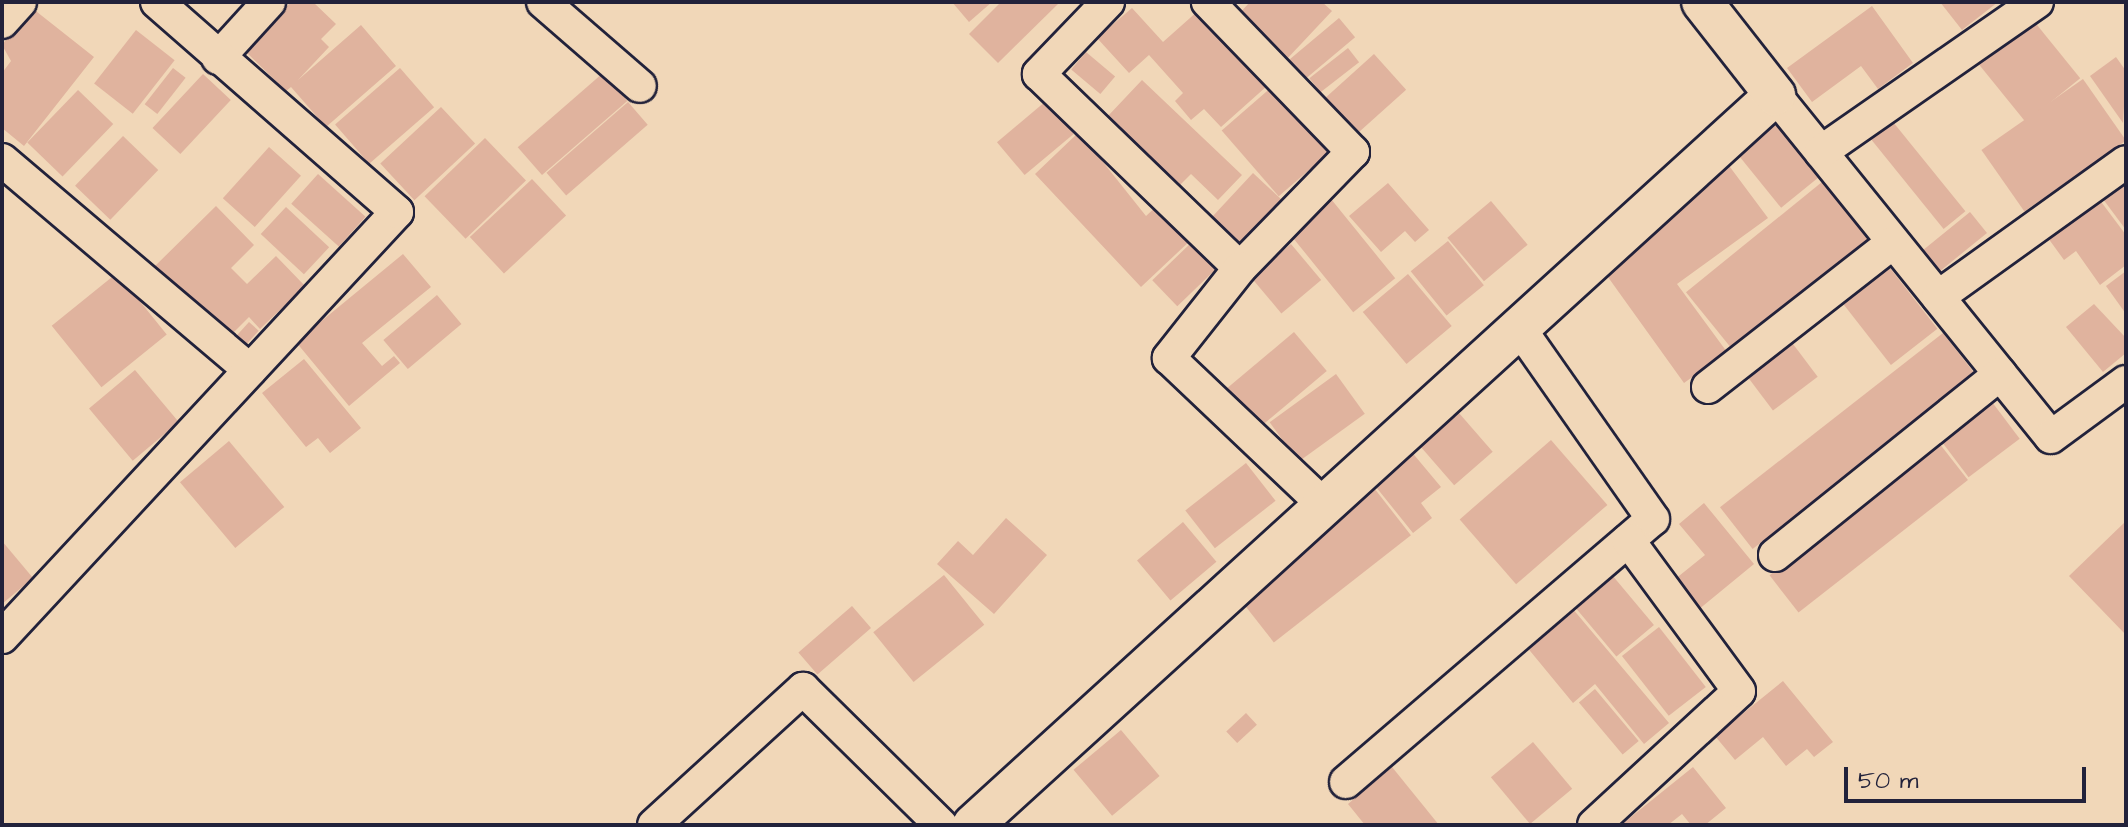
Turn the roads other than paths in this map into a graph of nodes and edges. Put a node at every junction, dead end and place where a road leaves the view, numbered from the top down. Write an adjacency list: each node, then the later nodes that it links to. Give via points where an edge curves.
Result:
1 (20, 2): 9 (street)
2 (157, 2): 10 (street)
3 (269, 2): 10 (street)
4 (543, 2): 11 (street)
5 (1108, 2): 17 (street, via 1039,74)
6 (1208, 2): 17 (street, via 1353,152)
7 (1702, 2): 12 (street)
8 (2037, 2): 13 (street)
9 (2, 22)
10 (218, 58): 20 (street, via 397,212)
11 (640, 86)
12 (1775, 95): 13 (street); 19 (street)
13 (1821, 152): 16 (street)
14 (2, 160): 20 (street)
15 (2126, 162): 18 (street)
16 (1891, 244): 18 (street); 23 (street)
17 (1240, 268): 24 (street, via 1169,358)
18 (1938, 297): 21 (street)
19 (1518, 326): 24 (street); 25 (street, via 1653,519)
20 (250, 370): 27 (street)
21 (2000, 374): 22 (street, via 2051,437); 26 (street)
22 (2126, 382)
23 (1708, 387)
24 (1322, 503): 31 (street)
25 (1628, 540): 28 (street); 32 (street, via 1739,691)
26 (1775, 555)
27 (2, 637)
28 (1346, 782)
29 (654, 825): 30 (street, via 803,689)
30 (941, 825)
31 (973, 825)
32 (1594, 825)

